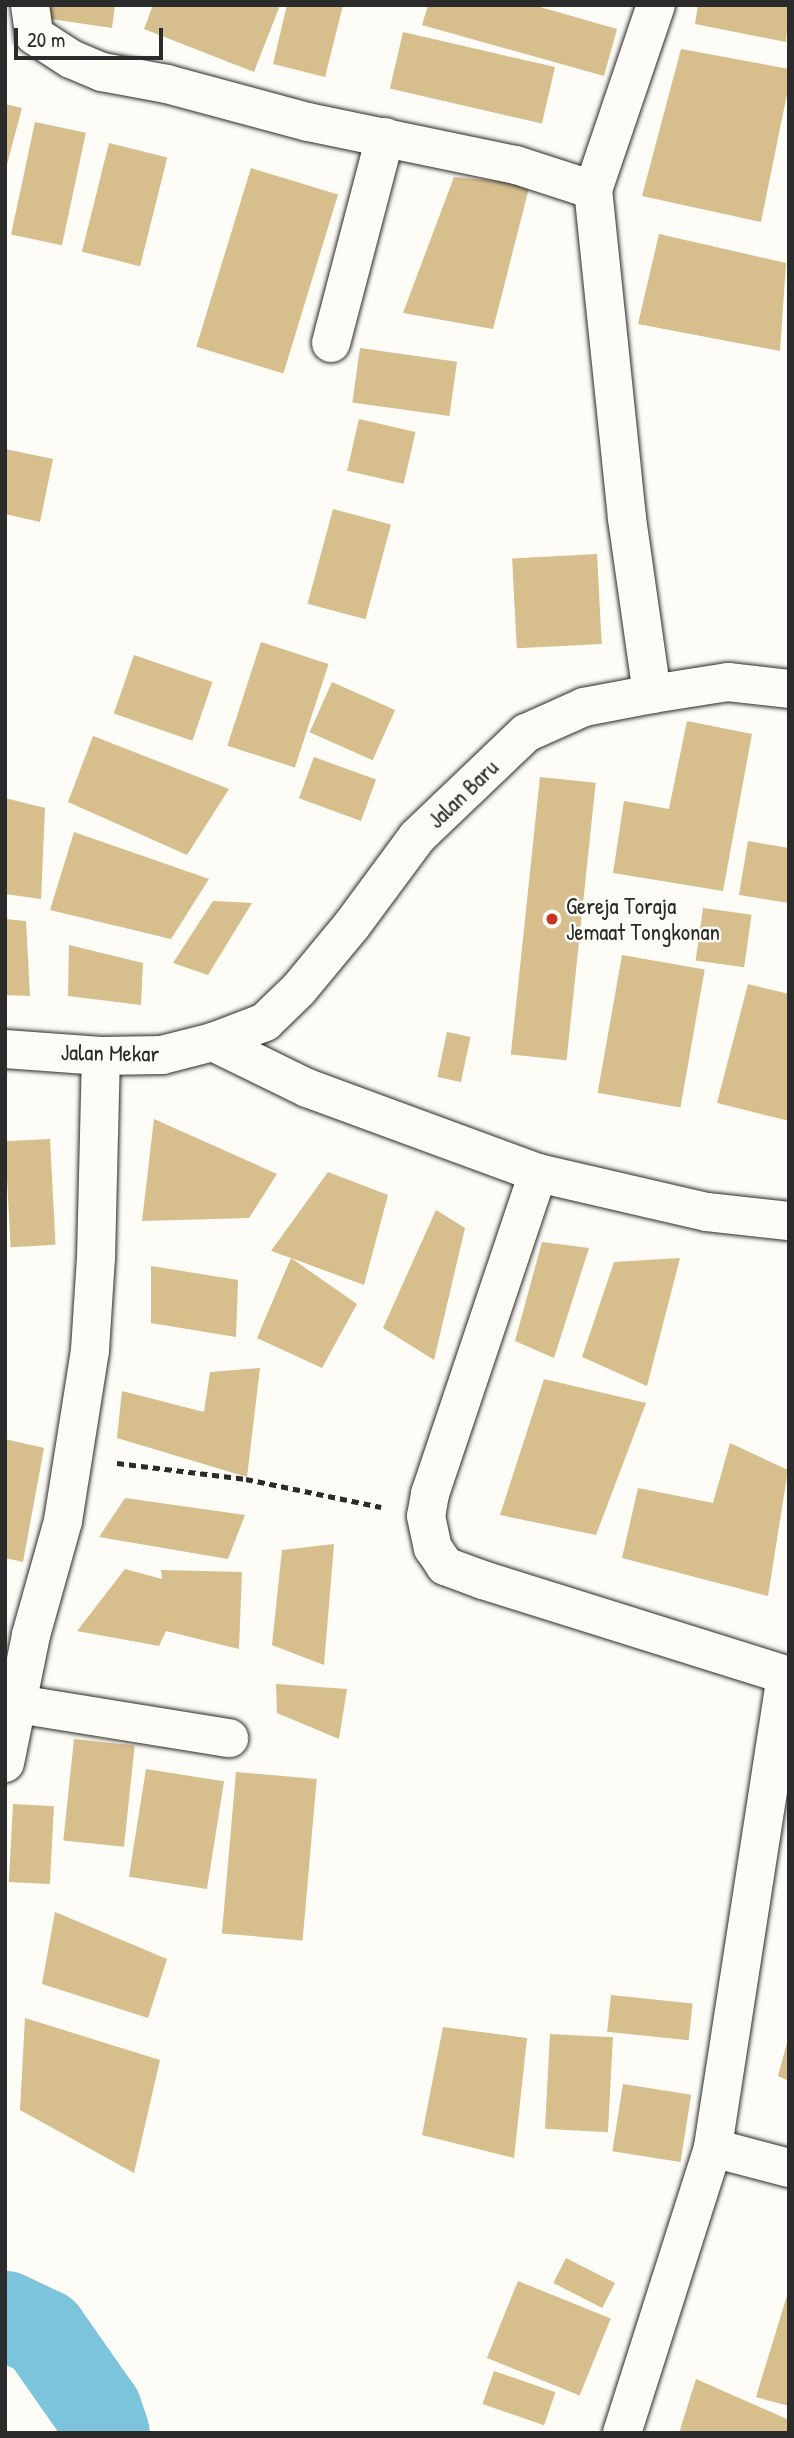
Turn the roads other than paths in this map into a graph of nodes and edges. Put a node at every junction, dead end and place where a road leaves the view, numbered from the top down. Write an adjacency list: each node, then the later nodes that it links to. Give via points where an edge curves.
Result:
1 (30, 5): 3 (street, via 34,35 102,72)
2 (656, 5): 4 (street)
3 (385, 137): 4 (street, via 516,165); 5 (street)
4 (593, 190): 7 (street, via 627,518)
5 (331, 343)
6 (789, 689): 7 (street, Jalan Baru, via 728,682)
7 (652, 694): 8 (street, Jalan Baru, via 584,708 526,733 417,837 299,989 265,1022)
8 (213, 1042): 10 (street, Jalan Mekar, via 162,1055); 11 (street, via 307,1088)
9 (5, 1049): 10 (street, Jalan Mekar)
10 (101, 1056): 14 (street, via 90,1350 63,1521 31,1635)
11 (538, 1173): 12 (street, via 707,1212); 13 (street, via 430,1494 426,1516 433,1548 445,1566)
12 (789, 1221)
13 (787, 1676): 17 (street)
14 (18, 1704): 15 (street); 16 (street)
15 (229, 1738)
16 (5, 1763)
17 (713, 2148): 18 (street); 19 (street)
18 (789, 2168)
19 (622, 2433)

